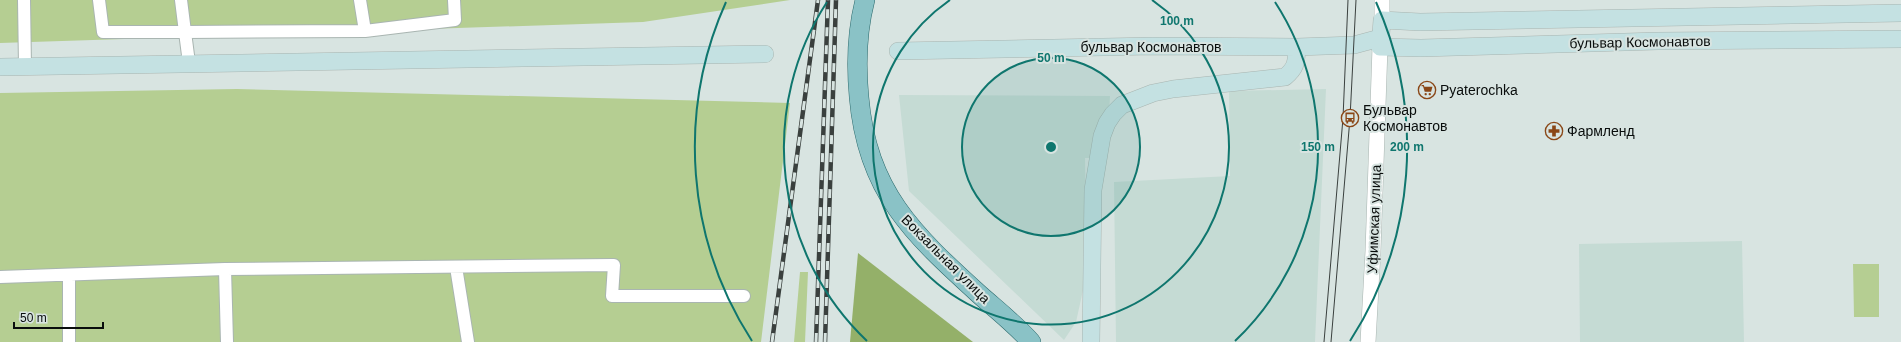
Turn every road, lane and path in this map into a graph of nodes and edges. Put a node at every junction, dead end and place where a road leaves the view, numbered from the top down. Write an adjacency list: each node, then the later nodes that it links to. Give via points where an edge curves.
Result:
1 (24, 0): 19 (street)
2 (99, 0): 11 (street, via 103,32)
3 (181, 0): 11 (street)
4 (360, 0): 10 (street)
5 (454, 0): 10 (street, via 456,20)
6 (865, 0): 28 (main road, Вокзальная улица, via 859,33 858,91 864,137 876,174 899,212 916,232)
7 (1382, 0): 9 (street, Уфимская улица)
8 (1901, 13): 9 (main road, бульвар Космонавтов)
9 (1382, 20): 13 (main road, Уфимская улица)
10 (366, 31): 11 (street)
11 (185, 32): 17 (street)
12 (1901, 39): 13 (main road, бульвар Космонавтов, via 1808,38 1421,48)
13 (1380, 42): 14 (main road, бульвар Космонавтов); 30 (street, Уфимская улица)
14 (1297, 47): 15 (main road, бульвар Космонавтов, via 1153,46); 29 (main road, via 1296,65 1285,77 1153,93 1122,106 1107,123 1097,157 1093,190)
15 (898, 51)
16 (765, 54): 17 (main road)
17 (188, 64): 19 (main road)
18 (0, 67): 19 (main road)
19 (25, 67)
20 (456, 267): 21 (street); 24 (street, via 614,265 612,296); 27 (street)
21 (224, 269): 22 (street); 26 (street)
22 (69, 276): 23 (street); 25 (street)
23 (0, 278)
24 (744, 296)
25 (69, 342)
26 (227, 342)
27 (468, 342)
28 (1032, 342)
29 (1091, 342)
30 (1368, 342)

